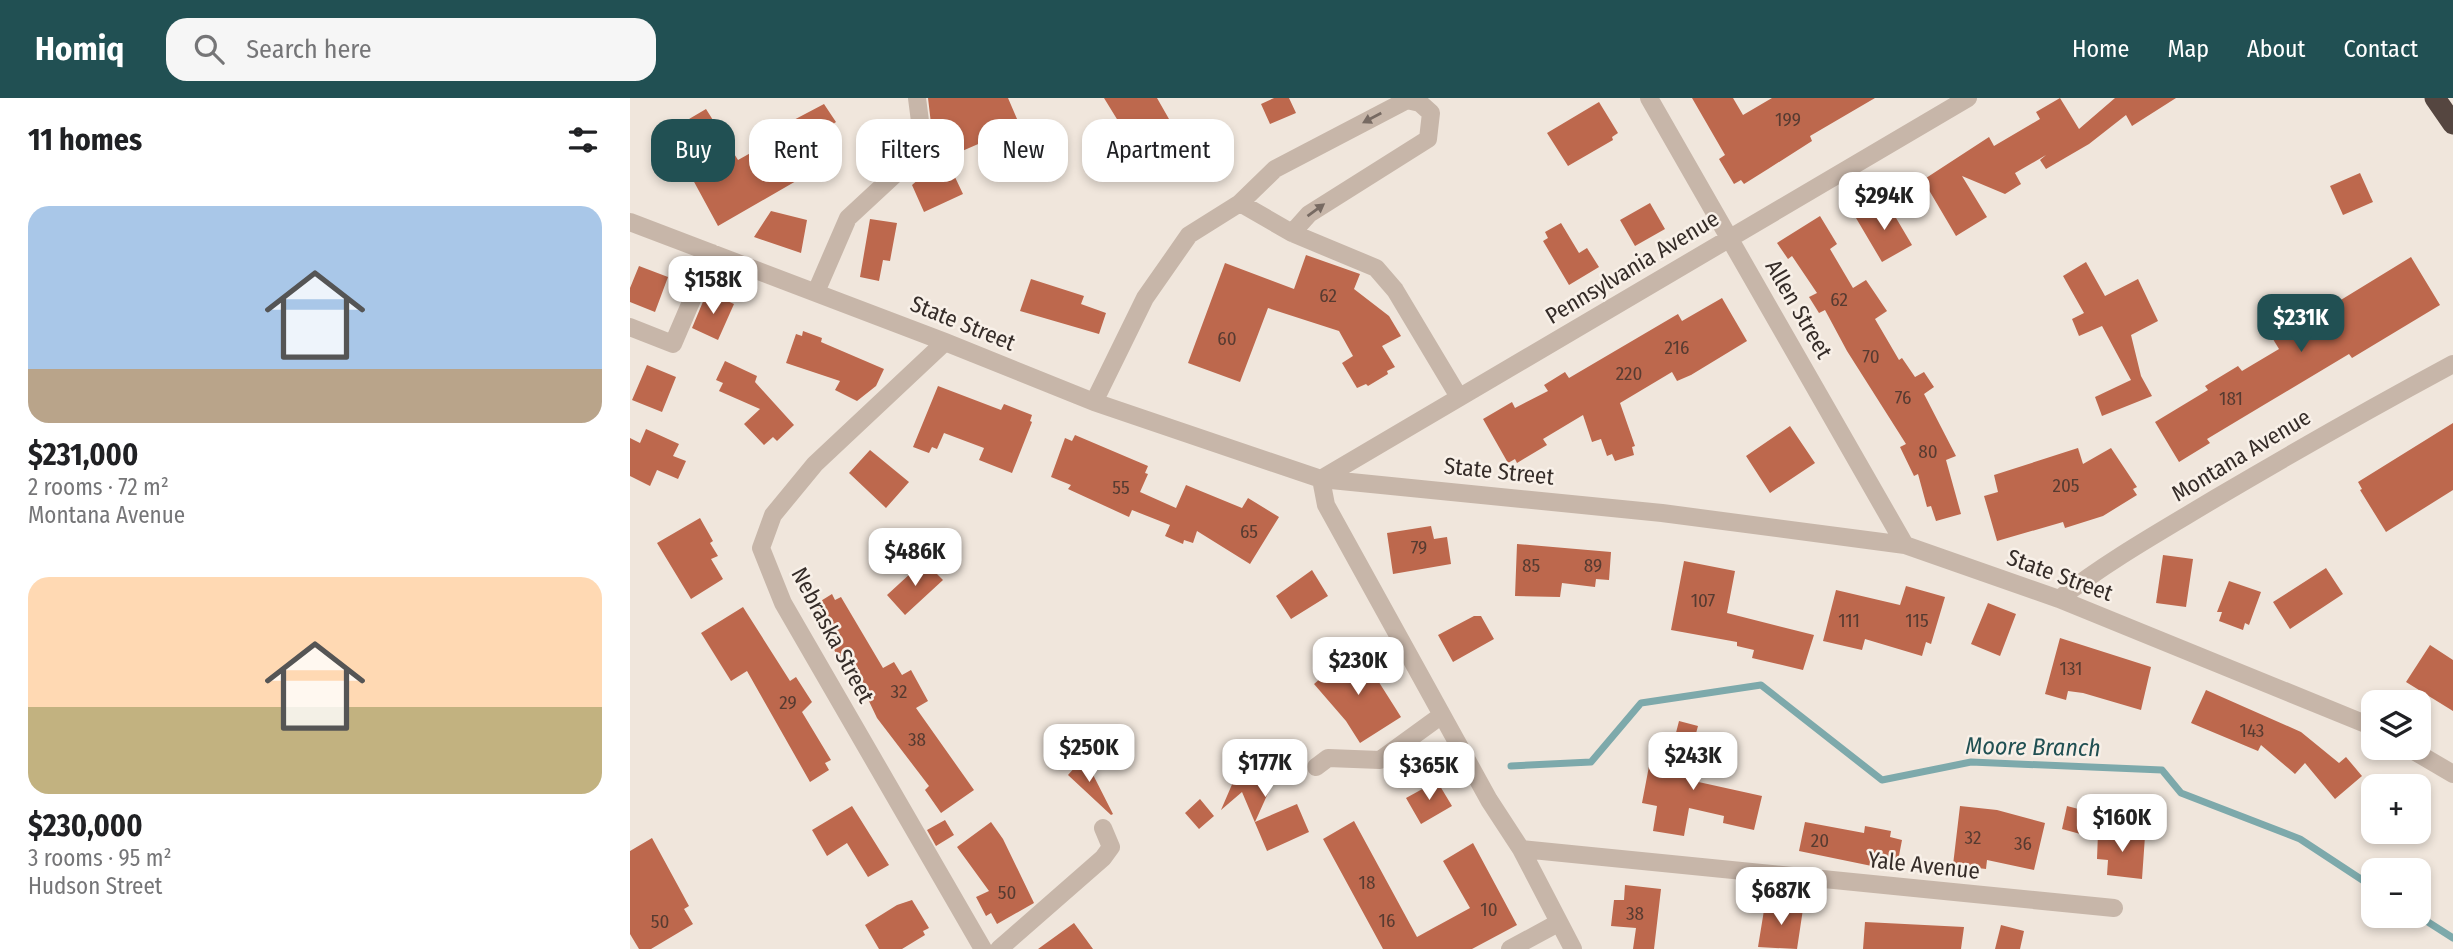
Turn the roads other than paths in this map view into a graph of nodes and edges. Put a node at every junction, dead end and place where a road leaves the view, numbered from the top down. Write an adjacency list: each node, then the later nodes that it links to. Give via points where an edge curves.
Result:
1 (917, 98): 11 (street, via 921,129 917,154 848,218)
2 (1649, 98): 9 (street, Allen Street)
3 (1968, 98): 9 (street, Pennsylvania Avenue)
4 (2435, 98): 5 (highway)
5 (2453, 124)
6 (1240, 203): 8 (street); 8 (street, one-way to 6, via 1310,214 1428,139 1431,113 1420,103 1407,100 1275,169); 16 (street, via 1189,235 1145,298)
7 (630, 222): 10 (street, State Street)
8 (1293, 233): 15 (street, via 1376,268 1395,290)
9 (1730, 238): 15 (street, Pennsylvania Avenue); 18 (street, Allen Street)
10 (712, 253): 11 (street, State Street); 12 (street, via 673,344)
11 (816, 292): 13 (street, State Street)
12 (630, 327)
13 (946, 342): 16 (street, State Street); 29 (street, Nebraska Street, via 815,464 773,515 761,548 783,603)
14 (2453, 364): 19 (street, Montana Avenue, via 2179,520 2098,569)
15 (1459, 397): 17 (street, Pennsylvania Avenue)
16 (1094, 402): 17 (street, State Street)
17 (1321, 478): 18 (street, State Street, via 1661,513); 20 (street, via 1326,505)
18 (1905, 545): 19 (street, State Street)
19 (2059, 599): 21 (street, State Street)
20 (1442, 715): 23 (street, via 1380,760 1328,758); 26 (street)
21 (2361, 722)
22 (2429, 760): 24 (street)
23 (1316, 767)
24 (2453, 774)
25 (1103, 828): 30 (street, via 1111,847 1103,858)
26 (1521, 849): 27 (street, Yale Avenue); 28 (street)
27 (2114, 908)
28 (1559, 923): 31 (street); 32 (street)
29 (983, 949)
30 (999, 949)
31 (1510, 949)
32 (1573, 949)

